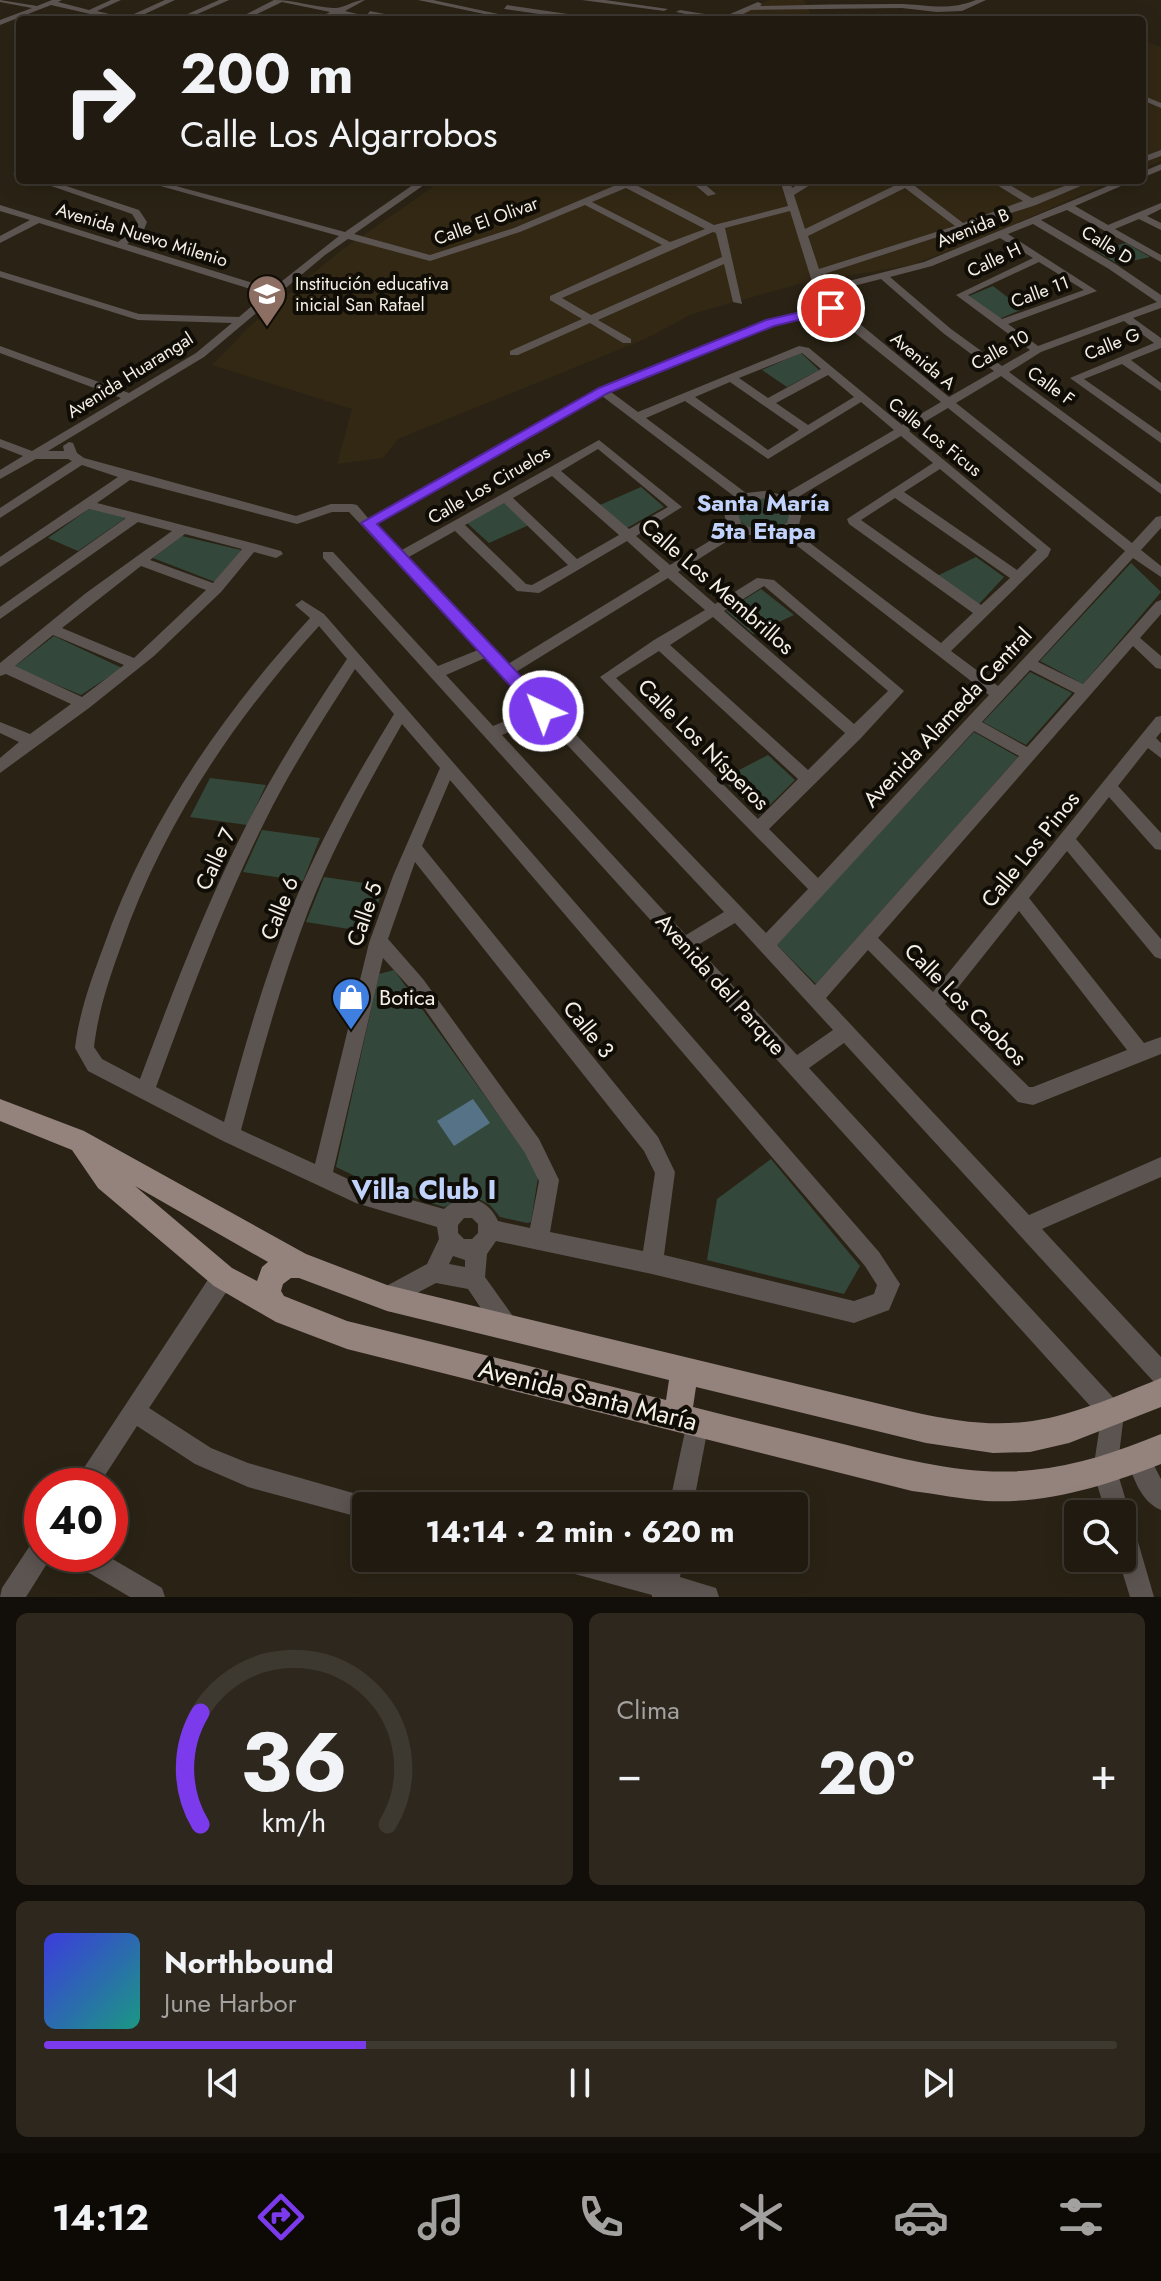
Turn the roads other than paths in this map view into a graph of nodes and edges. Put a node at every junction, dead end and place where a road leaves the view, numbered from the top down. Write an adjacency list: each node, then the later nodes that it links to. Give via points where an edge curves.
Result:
1 (0, 0): 17 (street)
2 (117, 0): 22 (street)
3 (171, 0): 25 (street)
4 (225, 0): 26 (street)
5 (282, 0): 20 (street); 27 (street)
6 (310, 0): 20 (street)
7 (361, 0): 20 (street)
8 (422, 0): 23 (street)
9 (513, 0): 18 (street)
10 (557, 0): 33 (street)
11 (586, 0): 21 (street)
12 (769, 0): 19 (street)
13 (982, 0): 19 (street, via 937,10)
14 (53, 1): 17 (street); 22 (street); 38 (street)
15 (681, 1): 21 (street)
16 (695, 2): 35 (street)
17 (33, 6): 38 (street)
18 (502, 6): 23 (street); 33 (street)
19 (751, 8): 37 (street)
20 (342, 9): 28 (street); 29 (street); 30 (street)
21 (664, 9): 34 (street)
22 (90, 12): 24 (street)
23 (488, 14): 31 (street); 32 (street)
24 (108, 16)
25 (135, 16)
26 (187, 16)
27 (248, 16)
28 (327, 16)
29 (366, 16)
30 (381, 16)
31 (484, 16)
32 (500, 16)
33 (550, 16)
34 (653, 16)
35 (682, 16): 36 (street)
36 (703, 16)
37 (734, 16)
38 (2, 21)
39 (51, 184): 73 (street, via 136,212 140,230)
40 (158, 184): 71 (street, Calle El Olivar)
41 (420, 184): 71 (street, Avenida Huarangal)
42 (626, 184): 54 (street, Calle El Olivar)
43 (630, 184): 66 (street)
44 (699, 184): 52 (street)
45 (786, 184): 53 (street)
46 (806, 184): 53 (street)
47 (900, 184): 70 (street)
48 (907, 184): 64 (street)
49 (1001, 184): 55 (street)
50 (1080, 184): 55 (street, Avenida B)
51 (1120, 184): 56 (street, Avenida B)
52 (711, 194)
53 (788, 194): 59 (street)
54 (584, 201): 71 (street, Calle El Olivar, via 430,258); 74 (street)
55 (1033, 203): 64 (street, Avenida B)
56 (1067, 206): 63 (street, Avenida B); 67 (street)
57 (1161, 206): 61 (street)
58 (0, 208): 62 (street, Avenida Nuevo Milenio)
59 (793, 208): 66 (street); 70 (street)
60 (0, 215): 62 (street, Avenida Nuevo Milenio)
61 (1139, 215): 65 (street); 67 (street)
62 (30, 220): 68 (street); 72 (street); 73 (street, Avenida Nuevo Milenio); 82 (street, Avenida Nuevo Milenio)
63 (1034, 220): 69 (street, Avenida B); 84 (street, Calle D)
64 (962, 227): 79 (street, Avenida B)
65 (1161, 227)
66 (718, 229): 74 (street); 75 (street)
67 (1108, 229): 77 (street)
68 (0, 232)
69 (1001, 234): 76 (street); 80 (street, Avenida B)
70 (801, 235): 79 (street)
71 (344, 236): 82 (street, Avenida Huarangal)
72 (0, 240)
73 (120, 245): 82 (street, Avenida Nuevo Milenio)
74 (671, 246): 88 (street, via 554,298)
75 (728, 258): 83 (street); 88 (street)
76 (1041, 258): 89 (street, Calle H, via 961,295); 89 (street, Calle 11, via 1092,291)
77 (1161, 259)
78 (0, 274): 87 (street, via 138,317)
79 (814, 274): 81 (street)
80 (884, 277): 81 (street, Avenida B); 97 (street, Calle F)
81 (823, 291): 85 (street, Avenida A); 105 (street, Avenida A)
82 (271, 296): 87 (street, Avenida Huarangal)
83 (738, 302)
84 (1161, 302): 86 (street, Calle 10)
85 (831, 308): 100 (street, via 770,323); 105 (street, Avenida A)
86 (1124, 316): 91 (street); 93 (street, Calle 10)
87 (243, 320): 101 (street, Avenida Huarangal, via 200,355)
88 (593, 320): 90 (street); 94 (street)
89 (999, 324): 93 (street, Calle H)
90 (627, 341)
91 (1161, 344): 95 (street, Calle G)
92 (0, 349): 101 (street)
93 (1037, 350): 97 (street, Calle 10)
94 (514, 353)
95 (1123, 359): 99 (street); 108 (street, Calle G, via 1076,378)
96 (828, 370): 98 (street, Calle Los Ficus, via 802,349); 103 (street, Calle Los Ficus); 104 (street)
97 (999, 370): 105 (street, Calle 10); 118 (street, Calle F)
98 (731, 378): 102 (street); 104 (street)
99 (1161, 388)
100 (603, 391): 106 (street); 127 (street)
101 (130, 397): 110 (street, Avenida Huarangal)
102 (687, 397): 106 (street); 107 (street, via 764,454)
103 (860, 398): 107 (street); 109 (street, Calle Los Ficus)
104 (768, 403): 107 (street)
105 (947, 406): 109 (street, Calle 10); 133 (street, Avenida A)
106 (637, 417): 121 (street)
107 (808, 431)
108 (1158, 431)
109 (899, 432): 114 (street, Calle Los Ficus); 122 (street, Calle 10)
110 (67, 435): 112 (street, Avenida Huarangal); 113 (street)
111 (0, 443): 112 (street)
112 (32, 455): 113 (street); 116 (street, Avenida Huarangal)
113 (76, 458): 117 (street); 124 (street)
114 (940, 464): 119 (street); 144 (street, Calle Los Ficus, via 1044,549)
115 (553, 470): 120 (street, Calle Los Ciruelos); 132 (street, Calle Los Membrillos); 132 (street, Calle Los Ciruelos, via 602,445 675,506)
116 (0, 475)
117 (128, 476): 123 (street); 127 (street, via 297,520 331,508 352,508)
118 (1161, 490)
119 (895, 492): 144 (street); 149 (street, via 854,521)
120 (505, 497): 128 (street, Calle Los Ciruelos); 141 (street)
121 (743, 497): 122 (street, via 763,494); 129 (street, via 730,508)
122 (784, 500): 131 (street, via 796,512)
123 (86, 504): 125 (street); 140 (street)
124 (0, 514)
125 (136, 517): 130 (street); 150 (street)
126 (1161, 520): 133 (street, Avenida Alameda Central)
127 (368, 523): 137 (street)
128 (457, 525): 137 (street, Calle Los Ciruelos); 141 (street, via 522,588 534,590)
129 (740, 528): 131 (street, via 758,534); 142 (street)
130 (183, 529): 134 (street); 138 (street)
131 (786, 531): 156 (street)
132 (628, 536): 141 (street); 142 (street, Calle Los Membrillos)
133 (1136, 546): 139 (street, Avenida A); 143 (street, Avenida A); 158 (street, Avenida Alameda Central)
134 (251, 547): 135 (street); 145 (street)
135 (276, 554)
136 (328, 555): 163 (street, Avenida del Parque)
137 (399, 557): 155 (street)
138 (141, 561): 145 (street); 152 (street)
139 (1161, 561)
140 (0, 563)
141 (577, 566)
142 (668, 572): 148 (street, Calle Los Membrillos); 162 (street)
143 (1161, 573)
144 (1018, 577): 149 (street)
145 (216, 589): 159 (street)
146 (302, 605): 151 (street)
147 (1161, 605): 153 (street)
148 (712, 610): 154 (street, Calle Los Nísperos); 173 (street, Calle Los Membrillos); 173 (street, Calle Los Nísperos, via 766,581 895,687 896,694)
149 (982, 612): 156 (street)
150 (0, 614)
151 (319, 617): 157 (street); 200 (street, via 235,712 185,787 114,937 86,1025 84,1048 95,1065)
152 (52, 629): 159 (street); 161 (street)
153 (1132, 638): 160 (street); 164 (street)
154 (659, 643): 180 (street); 182 (street, Calle Los Nísperos, via 607,677)
155 (488, 651): 162 (street); 163 (street)
156 (942, 651): 165 (street)
157 (354, 659): 168 (street); 200 (street, Calle 7, via 247,841 195,956)
158 (1028, 663): 164 (street); 165 (street, Avenida Alameda Central)
159 (135, 664): 166 (street)
160 (1161, 664)
161 (2, 669): 166 (street)
162 (507, 671): 167 (street)
163 (436, 673): 172 (street, Avenida del Parque)
164 (1085, 692): 177 (street)
165 (998, 694): 170 (street, Avenida Alameda Central)
166 (84, 704): 175 (street)
167 (543, 711): 172 (street); 188 (street)
168 (402, 712): 178 (street); 202 (street, Calle 6, via 332,839 290,935)
169 (1161, 721): 174 (street, Calle Los Pinos)
170 (971, 723): 177 (street); 186 (street, Avenida Alameda Central)
171 (0, 727): 175 (street)
172 (492, 733): 191 (street, Avenida del Parque)
173 (856, 734): 180 (street)
174 (1147, 738): 176 (street); 181 (street, Calle Los Pinos)
175 (30, 741): 179 (street)
176 (1161, 752)
177 (1029, 755): 189 (street)
178 (448, 766): 185 (street, Calle 5); 210 (street, via 889,1284 881,1302 854,1312)
179 (0, 767)
180 (809, 780): 182 (street)
181 (1109, 786): 183 (street, Calle Los Pinos); 184 (street)
182 (758, 829): 186 (street, Calle Los Nísperos)
183 (1066, 839): 187 (street, Calle Los Pinos); 193 (street)
184 (1161, 844)
185 (413, 847): 190 (street, Calle 5); 210 (street, Calle 3, via 651,1144 665,1172)
186 (818, 888): 192 (street, Avenida Alameda Central)
187 (1019, 898): 195 (street, Calle Los Pinos); 198 (street)
188 (736, 914): 191 (street); 192 (street)
189 (868, 939): 194 (street); 195 (street, Calle Los Caobos)
190 (379, 941): 205 (street, Calle 5); 208 (street, via 417,984 532,1146 549,1180)
191 (685, 944): 199 (street, Avenida del Parque)
192 (766, 945): 194 (street)
193 (1161, 952)
194 (815, 998): 196 (street)
195 (934, 1005): 198 (street, Calle Los Caobos, via 1025,1096)
196 (846, 1031): 199 (street); 206 (street)
197 (1161, 1045): 198 (street)
198 (1140, 1053)
199 (796, 1066): 222 (street, Avenida del Parque)
200 (145, 1091): 202 (street)
201 (0, 1110): 203 (main road, Avenida Santa María)
202 (230, 1135): 205 (street)
203 (75, 1139): 211 (main road, Avenida Santa María); 213 (main road, Avenida Santa María, via 107,1179)
204 (1161, 1167): 206 (street)
205 (322, 1177): 207 (street)
206 (1026, 1226): 219 (street)
207 (449, 1231): 209 (street, via 458,1249); 209 (street, via 458,1211 471,1208 483,1213); 212 (street)
208 (539, 1238): 209 (street); 210 (street)
209 (484, 1239): 214 (street)
210 (652, 1263)
211 (299, 1265): 215 (main road, Avenida Santa María); 216 (main road, via 281,1267 271,1276 267,1294)
212 (435, 1272): 214 (street); 215 (street)
213 (223, 1277): 216 (main road, Avenida Santa María); 221 (street)
214 (474, 1280): 217 (street)
215 (387, 1298): 217 (main road, Avenida Santa María)
216 (274, 1304): 223 (main road, Avenida Santa María, via 347,1335)
217 (507, 1327): 218 (main road, Avenida Santa María)
218 (685, 1370): 222 (main road, Avenida Santa María, via 942,1433 1009,1439 1067,1430); 223 (main road)
219 (1161, 1373)
220 (1161, 1392): 222 (main road, Avenida Santa María)
221 (134, 1411): 225 (street); 230 (street, via 203,1456 248,1475)
222 (1113, 1414): 226 (street)
223 (687, 1420): 226 (main road, Avenida Santa María, via 912,1476 987,1486 1050,1483); 227 (street)
224 (1150, 1453): 226 (main road, Avenida Santa María); 228 (street, via 1147,1481)
225 (96, 1468)
226 (1105, 1471): 229 (street)
227 (682, 1492)
228 (1161, 1498)
229 (1114, 1500)
230 (352, 1503)
231 (27, 1572): 237 (street)
232 (111, 1572): 238 (street)
233 (603, 1572): 236 (street)
234 (668, 1572): 236 (street)
235 (1135, 1572): 240 (street)
236 (664, 1592): 239 (street)
237 (11, 1597)
238 (153, 1597)
239 (707, 1597)
240 (1142, 1597)

